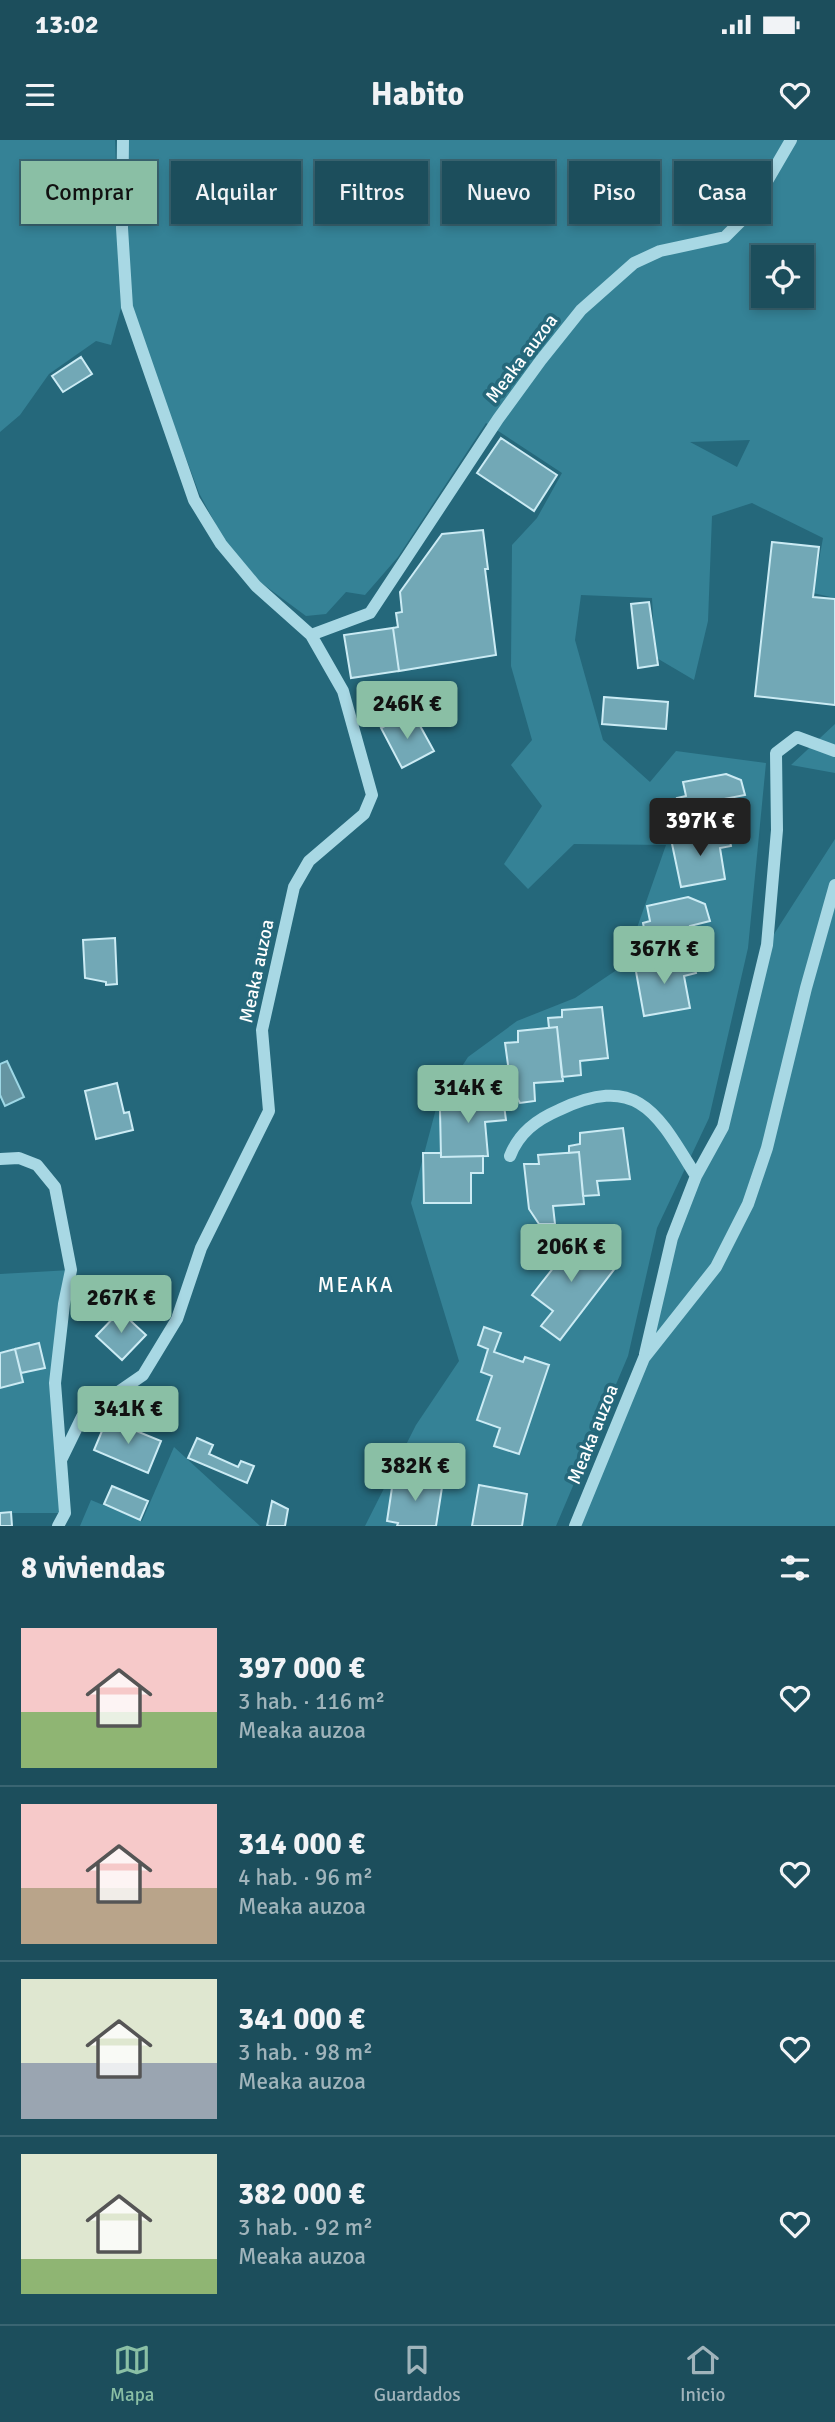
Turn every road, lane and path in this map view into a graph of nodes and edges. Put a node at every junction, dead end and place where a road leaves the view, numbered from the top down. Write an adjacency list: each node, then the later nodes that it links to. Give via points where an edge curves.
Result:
1 (123, 140): 3 (street, Meaka auzoa, via 127,307 194,500 221,544 256,586)
2 (791, 140): 3 (street, Meaka auzoa, via 748,214 726,236 660,251 634,263 581,310 498,419 370,613)
3 (311, 635): 10 (street, Meaka auzoa, via 343,691 372,795 364,814 309,861 294,887 261,1030 269,1111 201,1248 177,1319 143,1375 82,1417)
4 (835, 751): 8 (street, Meaka auzoa, via 797,737 776,753 777,830 768,945 723,1127)
5 (835, 885): 9 (street, Meaka auzoa, via 748,1205 716,1267)
6 (510, 1156): 8 (street, via 517,1138 546,1116 574,1102 613,1093 638,1102 663,1122)
7 (0, 1159): 10 (street, via 19,1158 37,1165 55,1187 71,1270 55,1383)
8 (696, 1176): 9 (street, Meaka auzoa, via 672,1238)
9 (644, 1358): 12 (street, Meaka auzoa)
10 (61, 1460): 11 (street, via 65,1513)
11 (58, 1526)
12 (575, 1526)

